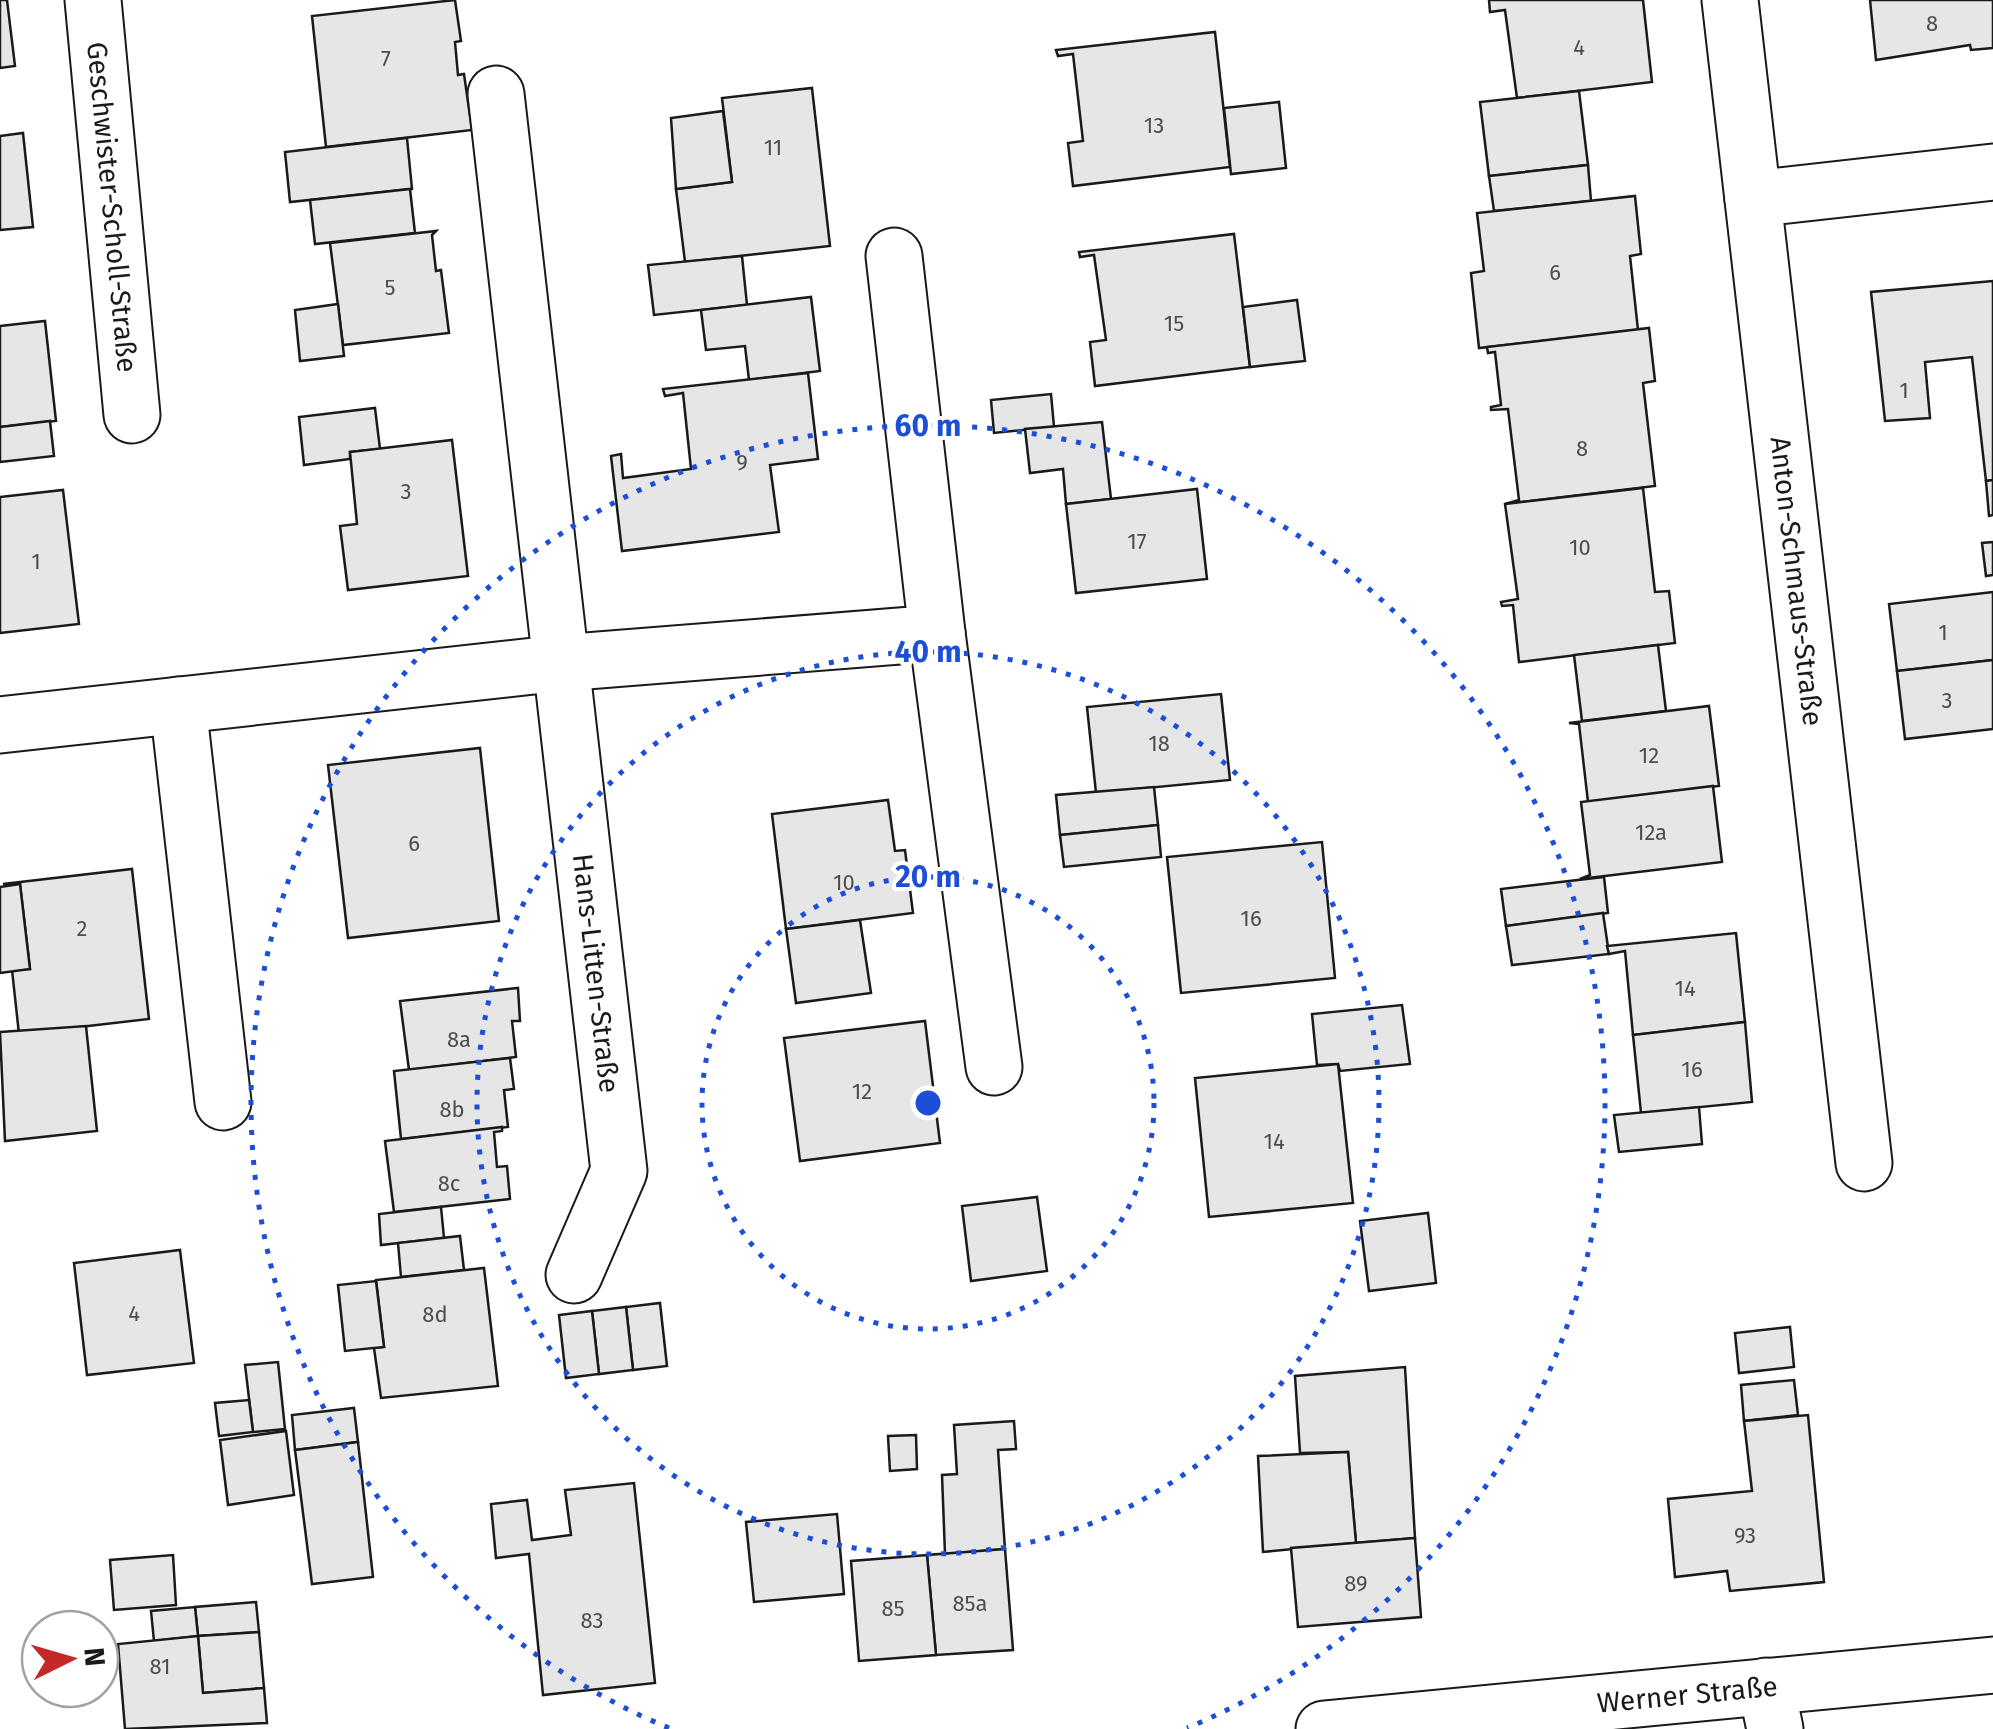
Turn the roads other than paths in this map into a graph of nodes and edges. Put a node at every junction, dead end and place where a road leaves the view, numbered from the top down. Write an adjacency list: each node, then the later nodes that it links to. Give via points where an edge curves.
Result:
1 (93, 0): 7 (street, Geschwister-Scholl-Straße)
2 (1730, 0): 5 (street, Anton-Schmaus-Straße)
3 (496, 94): 9 (street, Hans-Litten-Straße)
4 (1993, 172): 5 (street)
5 (1753, 199): 14 (street, Anton-Schmaus-Straße)
6 (894, 256): 8 (street)
7 (132, 415)
8 (938, 633): 9 (street); 12 (street)
9 (561, 663): 10 (street); 15 (street, Hans-Litten-Straße, via 619,1171)
10 (178, 705): 11 (street); 13 (street)
11 (0, 725)
12 (994, 1067)
13 (223, 1102)
14 (1864, 1164)
15 (574, 1275)
16 (1993, 1665): 17 (street, Werner Straße)
17 (1770, 1707): 18 (street, Werner Straße)
18 (1324, 1729)

